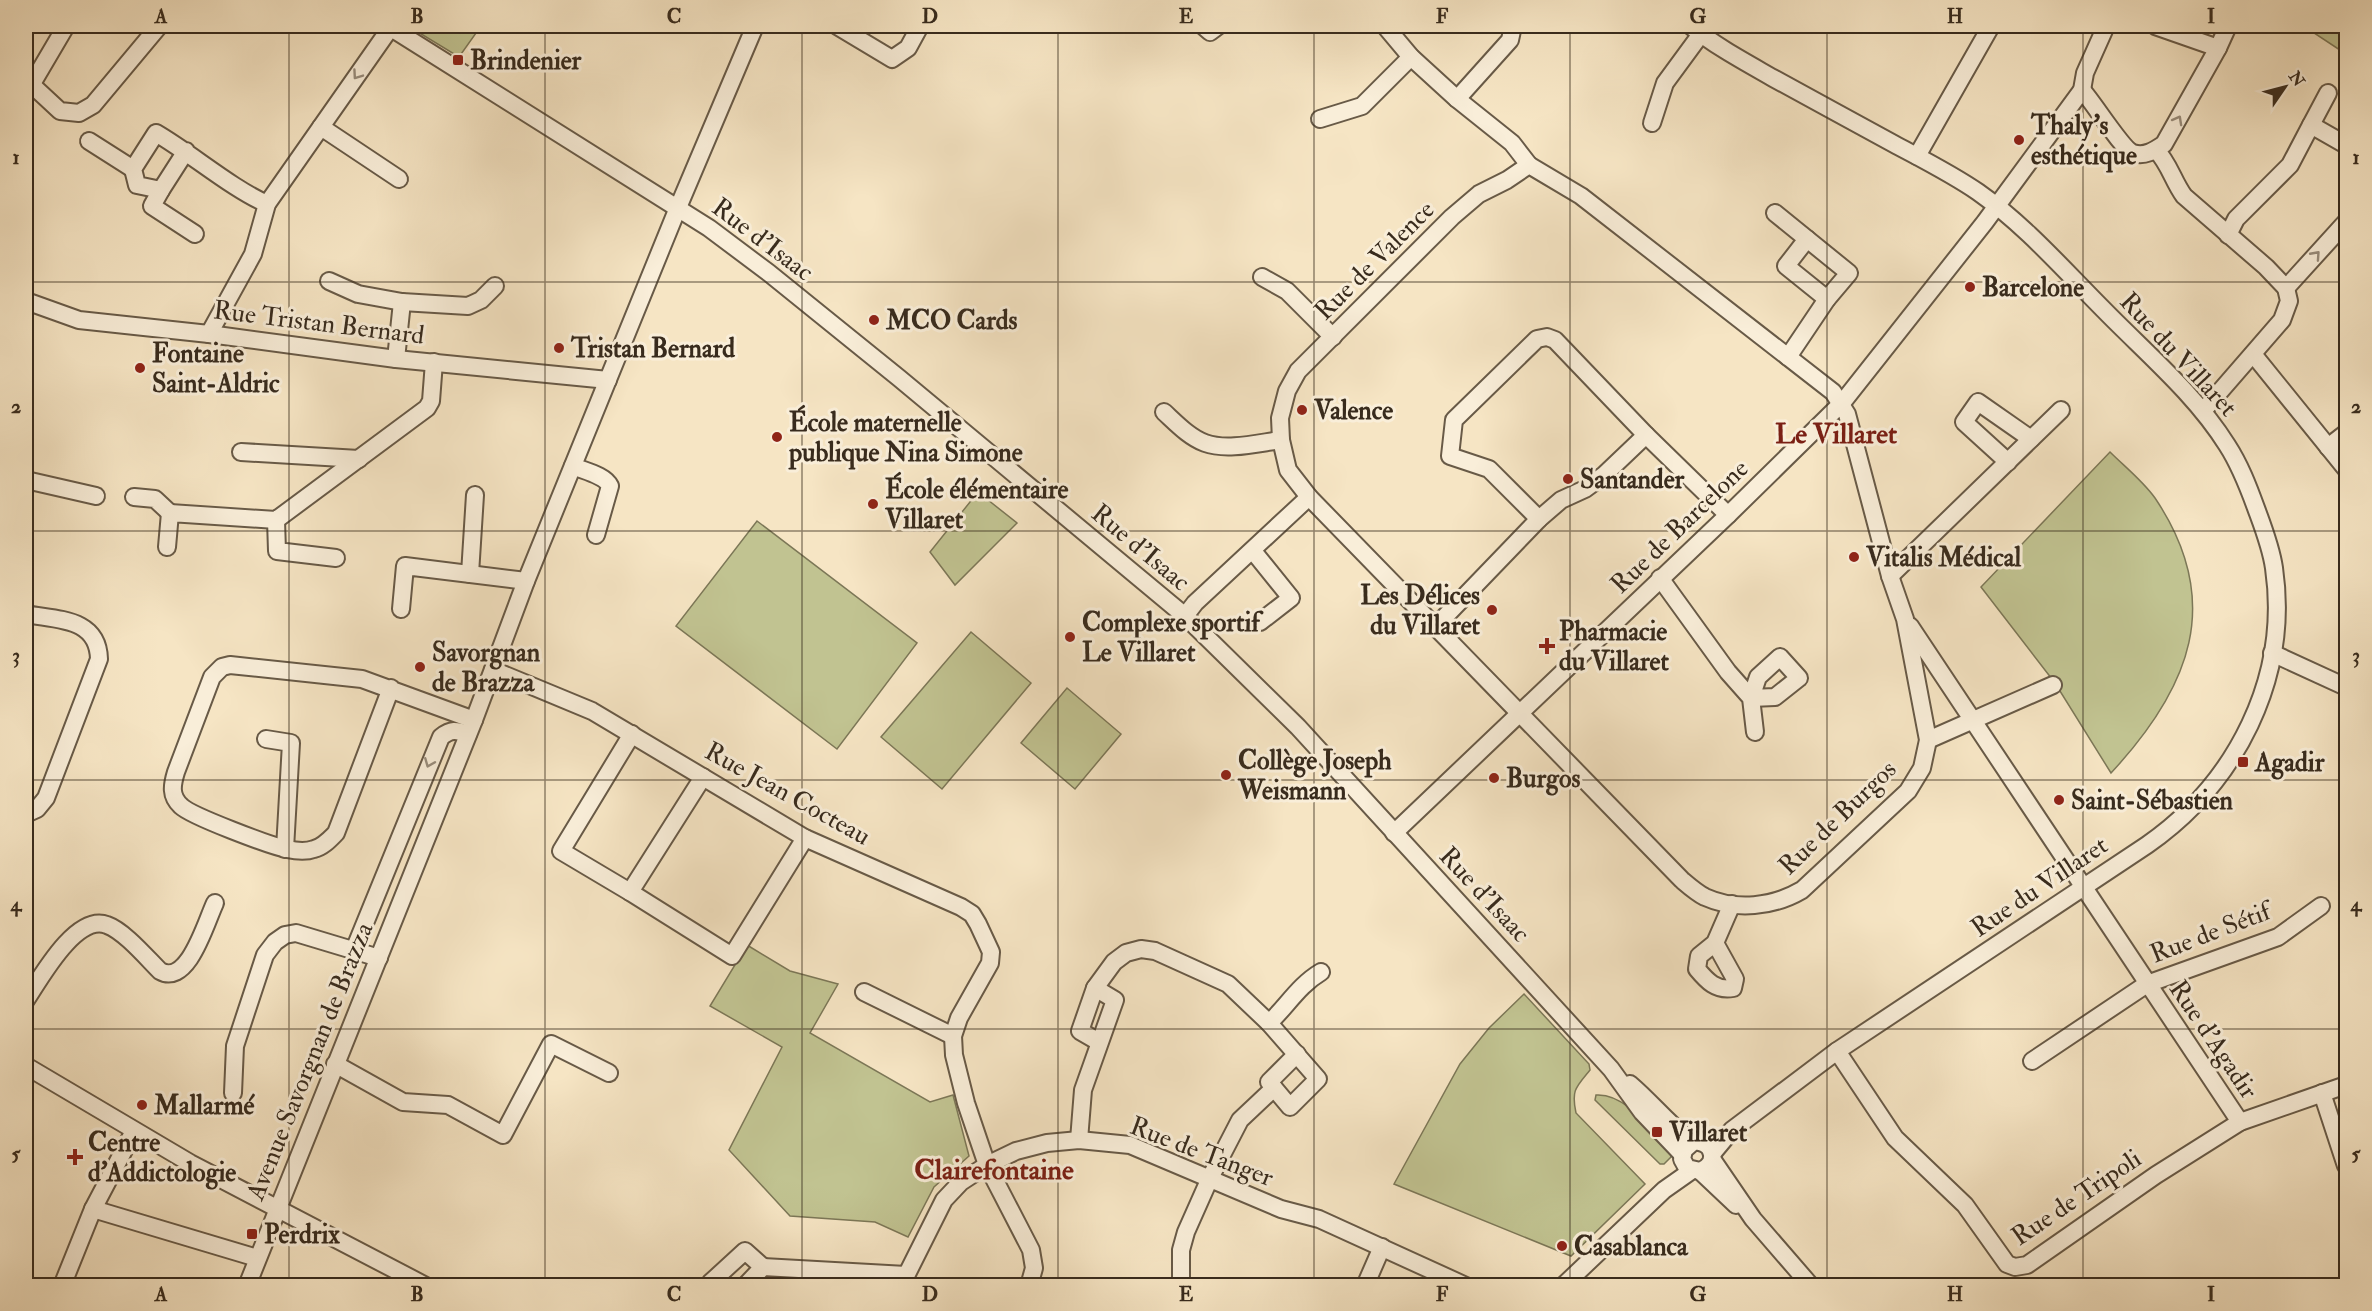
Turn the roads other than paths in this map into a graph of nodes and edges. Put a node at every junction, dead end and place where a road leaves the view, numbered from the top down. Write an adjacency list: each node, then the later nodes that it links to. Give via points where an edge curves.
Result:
1 (66, 26): 18 (street)
2 (159, 26): 18 (street, via 93,105 79,113 60,111)
3 (389, 26): 25 (street, one-way to 25); 37 (street, Rue d'Isaac)
4 (754, 26): 37 (street, Avenue Savorgnan de Brazza)
5 (837, 26): 6 (street, via 891,59 908,48)
6 (920, 26)
7 (1203, 26): 8 (street, via 1210,32)
8 (1218, 26)
9 (1385, 26): 17 (street)
10 (1514, 26): 21 (street, via 1510,40)
11 (1991, 26): 30 (street)
12 (2106, 26): 19 (street, via 2085,73)
13 (2155, 26): 16 (street)
14 (2228, 26): 16 (street)
15 (1696, 30): 23 (street, via 1665,83); 30 (street, Rue du Villaret, via 1760,70)
16 (2218, 48): 28 (street, one-way to 16, via 2164,144)
17 (1411, 57): 21 (street); 22 (street, via 1362,106)
18 (29, 90)
19 (2082, 90): 28 (street, via 2123,146 2133,153); 36 (street, Rue de Barcelone)
20 (2328, 93): 24 (street)
21 (1457, 99): 31 (street, via 1512,143)
22 (1320, 119)
23 (1652, 123)
24 (2311, 125): 27 (street); 41 (street, via 2290,165 2236,219)
25 (321, 127): 33 (street); 35 (street)
26 (89, 141): 32 (street)
27 (2346, 145)
28 (2156, 150): 41 (street, via 2184,196)
29 (186, 151): 32 (street, via 156,133); 34 (street); 35 (street)
30 (1917, 156): 36 (street, Rue du Villaret)
31 (1529, 165): 51 (street, Rue de Valence, via 1461,209); 53 (street, via 1581,196)
32 (133, 169): 34 (street, via 137,185)
33 (399, 179)
34 (161, 190): 40 (street, via 152,206)
35 (267, 204): 50 (street, via 245,273)
36 (1996, 206): 57 (street, Rue de Barcelone); 59 (street, Rue du Villaret)
37 (677, 210): 56 (street, Avenue Savorgnan de Brazza); 90 (street, Rue d'Isaac, via 699,220 778,280)
38 (1775, 213): 42 (street)
39 (2346, 222): 46 (street, one-way to 39)
40 (195, 234)
41 (2228, 235): 46 (street)
42 (1807, 239): 47 (street, via 1786,266); 47 (street, via 1849,273)
43 (1262, 277): 51 (street, via 1287,291)
44 (329, 281): 48 (street, via 358,294)
45 (495, 286): 48 (street, via 468,306)
46 (2286, 288): 52 (street, via 2289,301 2282,320)
47 (1827, 299): 53 (street)
48 (402, 302): 54 (street)
49 (26, 303): 50 (street, Rue Tristan Bernard, via 79,320)
50 (209, 333): 54 (street, Rue Tristan Bernard)
51 (1333, 338): 64 (street, Rue de Valence, via 1298,371 1287,391 1280,418)
52 (2253, 354): 59 (street); 65 (street)
53 (1788, 357): 57 (street)
54 (396, 358): 55 (street, Rue Tristan Bernard)
55 (434, 362): 56 (street, Rue Tristan Bernard); 67 (street, via 427,408)
56 (608, 380): 69 (street, Avenue Savorgnan de Brazza)
57 (1842, 403): 77 (street, Rue de Barcelone); 85 (street, Rue de Burgos)
58 (2061, 410): 63 (street)
59 (2203, 411): 94 (street, Rue du Villaret, via 2247,482 2265,533 2276,592)
60 (1164, 412): 64 (street, via 1206,444 1226,446)
61 (2346, 433): 65 (street)
62 (1646, 435): 77 (street); 78 (street, via 1585,489 1561,500); 78 (street, via 1555,340 1537,339 1454,420 1450,456 1489,469)
63 (2031, 439): 68 (street); 68 (street, via 1978,402 1964,422)
64 (1281, 440): 75 (street, Rue de Valence, via 1288,470)
65 (2328, 447): 70 (street)
66 (241, 452): 67 (street)
67 (359, 459): 79 (street)
68 (2008, 462): 85 (street)
69 (573, 466): 80 (street, via 602,478 610,486); 87 (street, Avenue Savorgnan de Brazza)
70 (2346, 469)
71 (26, 480): 73 (street)
72 (475, 495): 84 (street)
73 (96, 496)
74 (134, 497): 76 (street, via 155,499)
75 (1309, 498): 82 (street); 93 (street, Rue de Valence)
76 (170, 513): 79 (street); 81 (street)
77 (1728, 515): 86 (street, Rue de Barcelone)
78 (1539, 519): 93 (street)
79 (276, 520): 83 (street, via 277,551)
80 (596, 535)
81 (167, 547)
82 (1253, 551): 90 (street); 92 (street, via 1290,598)
83 (336, 558)
84 (470, 574): 87 (street); 88 (street, via 405,566)
85 (1890, 576): 91 (street, Rue de Burgos)
86 (1660, 578): 99 (street, Rue de Barcelone); 102 (street, via 1751,698)
87 (526, 581): 95 (street, Avenue Savorgnan de Brazza)
88 (401, 609)
89 (26, 614): 107 (street, via 79,624 89,631 99,659 46,798)
90 (1185, 616): 108 (street, Rue d'Isaac, via 1298,727)
91 (1905, 618): 100 (street, Rue d'Agadir); 105 (street, Rue de Burgos)
92 (1260, 622)
93 (1435, 627): 99 (street, Rue de Valence)
94 (2272, 654): 97 (street); 113 (street, Rue du Villaret, via 2249,728 2214,784 2172,828)
95 (493, 670): 101 (street, Avenue Savorgnan de Brazza); 103 (street, Rue Jean Cocteau, via 592,711)
96 (2053, 685): 100 (street)
97 (2346, 687)
98 (391, 688): 101 (street); 110 (street, via 336,833 315,849); 110 (street, via 362,679 241,665 222,667 212,677 172,784 173,796 191,813)
99 (1519, 715): 108 (street, Rue de Barcelone); 116 (street, Rue de Burgos, via 1682,880 1705,897)
100 (1972, 720): 105 (street); 113 (street, Rue d'Agadir)
101 (471, 727): 111 (street, Avenue Savorgnan de Brazza, one-way to 111, via 448,731 441,737); 112 (street, Avenue Savorgnan de Brazza)
102 (1755, 732)
103 (632, 734): 106 (street, Rue Jean Cocteau); 114 (street, via 561,851)
104 (266, 739): 110 (street, via 291,743)
105 (1928, 740): 116 (street, Rue de Burgos, via 1922,768 1908,791 1802,890 1765,905)
106 (703, 777): 109 (street, Rue Jean Cocteau); 114 (street)
107 (26, 814)
108 (1394, 833): 142 (street, Rue d'Isaac, via 1611,1069 1642,1112)
109 (805, 838): 114 (street, via 732,956); 127 (street, Rue Jean Cocteau, via 972,914 991,952 990,963)
110 (285, 849)
111 (394, 850): 112 (street); 119 (street, Avenue Savorgnan de Brazza)
112 (420, 855): 120 (street, Avenue Savorgnan de Brazza)
113 (2082, 888): 122 (street, Rue d'Agadir); 129 (street, Rue du Villaret)
114 (630, 892)
115 (215, 903): 125 (street, via 188,963 173,974 160,971 106,924 94,923 69,939)
116 (1732, 904): 118 (street)
117 (2321, 906): 122 (street, Rue de Sétif, via 2278,937)
118 (1715, 943)
119 (354, 950): 120 (street); 137 (street, via 296,933 275,942 265,954 235,1046)
120 (379, 958): 132 (street, Avenue Savorgnan de Brazza)
121 (1321, 972): 126 (street, via 1299,988)
122 (2147, 984): 131 (street, Rue d'Agadir); 139 (street, Rue d'Agadir)
123 (1095, 988): 126 (street, via 1114,962 1126,953 1155,951 1228,984); 128 (street, via 1115,1000); 128 (street, via 1080,1031)
124 (864, 992): 127 (street)
125 (26, 1000)
126 (1269, 1023): 130 (street)
127 (953, 1036): 143 (street, Rue Jean Cocteau, via 966,1103)
128 (1100, 1042): 141 (street, via 1083,1090)
129 (1837, 1051): 139 (street, Rue de Tripoli, via 1895,1138 1965,1205 2007,1264 2015,1267 2027,1265); 142 (street, Rue du Villaret)
130 (1297, 1054): 136 (street, via 1269,1082); 136 (street, via 1318,1079 1290,1107)
131 (2032, 1061)
132 (336, 1064): 134 (street, via 404,1102 447,1105 503,1135 551,1044); 147 (street, Avenue Savorgnan de Brazza)
133 (26, 1066): 140 (street)
134 (609, 1073)
135 (2346, 1084): 138 (street, Rue de Tripoli)
136 (1274, 1088): 145 (street, via 1240,1120)
137 (233, 1093)
138 (2322, 1093): 139 (street, Rue de Tripoli); 144 (street)
139 (2240, 1122)
140 (134, 1131): 146 (street); 147 (street)
141 (1079, 1140): 143 (street, Rue de Tanger, via 1016,1151); 145 (street, Rue de Tanger, via 1130,1144)
142 (1697, 1157): 161 (street, Rue du Villaret); 162 (street, Rue d'Isaac)
143 (987, 1165): 151 (street, Rue de Tanger, via 961,1182 944,1200); 157 (street, Rue Jean Cocteau, via 1031,1250 1034,1268)
144 (2346, 1166)
145 (1210, 1178): 148 (street, Rue de Tanger); 158 (street, via 1181,1250)
146 (93, 1209): 149 (street); 152 (street)
147 (277, 1209): 149 (street, Avenue Savorgnan de Brazza); 154 (street)
148 (1382, 1247): 159 (street); 160 (street, Rue de Tanger)
149 (257, 1258): 153 (street, Avenue Savorgnan de Brazza)
150 (763, 1267): 151 (street); 155 (street, via 745,1251 710,1283); 156 (street)
151 (903, 1280)
152 (62, 1286)
153 (247, 1286)
154 (426, 1286)
155 (712, 1286)
156 (745, 1286)
157 (1029, 1286)
158 (1181, 1286)
159 (1365, 1286)
160 (1466, 1286)
161 (1563, 1286)
162 (1811, 1286)

